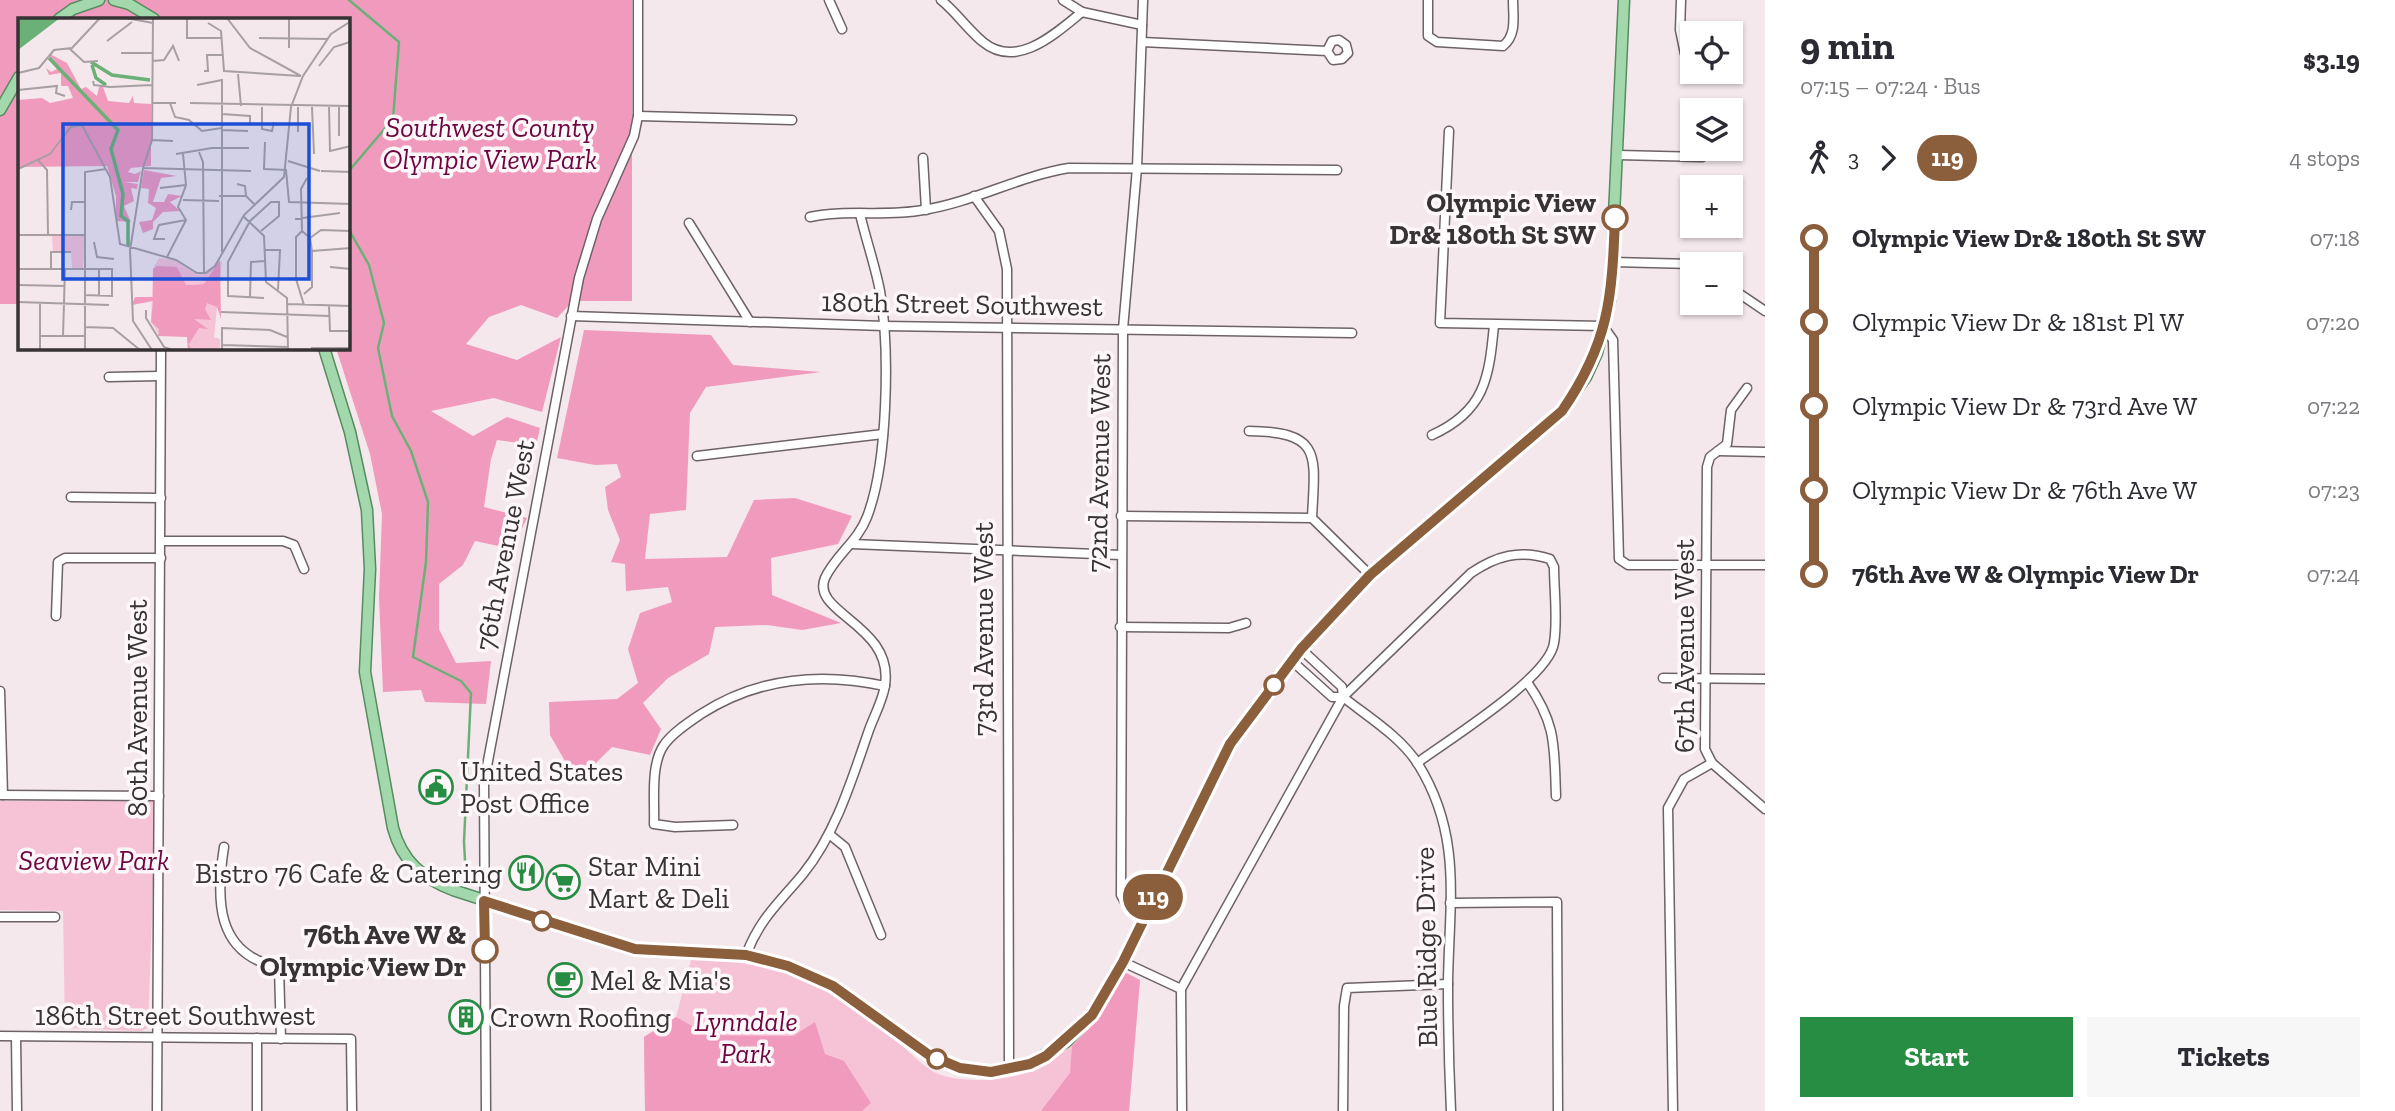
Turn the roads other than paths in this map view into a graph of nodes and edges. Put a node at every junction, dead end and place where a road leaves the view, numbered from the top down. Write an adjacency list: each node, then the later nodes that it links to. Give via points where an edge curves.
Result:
1 (99, 0): 13 (main road)
2 (114, 0): 14 (main road)
3 (638, 0): 22 (street, 76th Avenue West)
4 (829, 0): 17 (street)
5 (941, 0): 12 (street, via 983,43 1022,52)
6 (1063, 0): 12 (street)
7 (1143, 0): 16 (street, 72nd Avenue West)
8 (1428, 0): 9 (street, via 1429,36 1437,42 1503,46 1513,33)
9 (1513, 0)
10 (1624, 0): 25 (main road)
11 (1681, 0): 15 (street)
12 (1083, 12): 16 (street)
13 (60, 18)
14 (152, 18)
15 (1680, 21)
16 (1142, 25): 18 (street, 72nd Avenue West)
17 (842, 29)
18 (1142, 42): 19 (street); 28 (street, 72nd Avenue West)
19 (1327, 51)
20 (18, 79): 21 (main road)
21 (0, 110)
22 (638, 116): 23 (street); 39 (street, 76th Avenue West, via 627,154 597,219)
23 (792, 120)
24 (1450, 131): 41 (street, via 1440,323)
25 (1618, 155): 26 (street); 35 (main road)
26 (1680, 156)
27 (923, 158): 31 (street)
28 (1137, 169): 29 (street); 30 (street, via 1058,170); 45 (street, 72nd Avenue West)
29 (1337, 170)
30 (974, 196): 31 (street); 43 (street, 73rd Avenue West, via 999,231 1005,250)
31 (926, 210): 32 (street)
32 (860, 214): 33 (street); 42 (street)
33 (810, 217)
34 (689, 223): 40 (street)
35 (1613, 262): 36 (street); 44 (main road)
36 (1680, 264)
37 (1743, 296): 38 (street)
38 (1765, 311)
39 (571, 316): 40 (street, 180th Street Southwest); 92 (street, 76th Avenue West, via 484,782)
40 (750, 322): 42 (street, 180th Street Southwest)
41 (1493, 325): 44 (street); 54 (street, via 1484,388 1452,426)
42 (884, 326): 43 (street, 180th Street Southwest); 53 (street)
43 (1005, 326): 45 (street, 180th Street Southwest); 64 (street, 73rd Avenue West)
44 (1603, 326): 67 (street, via 1613,341 1619,559 1628,565); 70 (main road, via 1586,377 1562,411)
45 (1123, 329): 46 (street, 180th Street Southwest); 60 (street, 72nd Avenue West)
46 (1352, 333)
47 (160, 350): 49 (street, 80th Avenue West)
48 (325, 350): 92 (main road, via 350,432 367,510 370,569 364,664 395,834 404,856 425,877)
49 (159, 376): 50 (street); 59 (street, 80th Avenue West)
50 (109, 377)
51 (1747, 388): 55 (street, 67th Avenue West, via 1731,410 1727,444)
52 (1249, 431): 61 (street, via 1290,433 1305,440 1314,477)
53 (883, 434): 57 (street); 63 (street, via 867,518)
54 (1432, 435)
55 (1718, 451): 56 (street); 67 (street, 67th Avenue West, via 1707,467)
56 (1765, 452)
57 (696, 456)
58 (71, 497): 59 (street)
59 (161, 498): 62 (street, 80th Avenue West)
60 (1121, 516): 61 (street); 65 (street, 72nd Avenue West)
61 (1312, 518): 70 (street)
62 (161, 541): 66 (street, 80th Avenue West); 69 (street, via 283,541 294,545)
63 (852, 544): 64 (street); 80 (street, via 825,579 823,591 827,601 883,652)
64 (1006, 551): 65 (street); 109 (street, 73rd Avenue West)
65 (1121, 555): 73 (street, 72nd Avenue West)
66 (161, 558): 71 (street, via 65,558 58,562 55,574); 86 (street, 80th Avenue West)
67 (1705, 564): 68 (street); 78 (street, 67th Avenue West)
68 (1765, 565)
69 (304, 569)
70 (1370, 575): 74 (main road)
71 (56, 616)
72 (1246, 623): 73 (street, via 1229,628)
73 (1120, 627): 96 (street, 72nd Avenue West, via 1121,895 1129,909)
74 (1301, 649): 75 (main road); 82 (street, Blue Ridge Drive, via 1342,687)
75 (1292, 661): 82 (street, Blue Ridge Drive, via 1332,697); 96 (main road, via 1230,744)
76 (1663, 678): 78 (street)
77 (1765, 679): 78 (street)
78 (1705, 680): 84 (street, 67th Avenue West, via 1705,749)
79 (1527, 682): 82 (street, via 1549,659 1554,643 1554,567 1550,558 1511,554 1471,573); 83 (street); 87 (street, via 1549,719)
80 (885, 686): 89 (street, via 851,678 811,677 724,699 687,723 663,746 656,771 654,824); 90 (street)
81 (0, 691): 85 (street)
82 (1343, 697): 83 (street, Blue Ridge Drive, via 1393,736); 103 (street)
83 (1417, 763): 93 (street, Blue Ridge Drive, via 1447,831)
84 (1712, 763): 88 (street); 119 (street, 67th Avenue West, via 1684,779 1668,808)
85 (1, 795): 86 (street)
86 (159, 796): 106 (street, 80th Avenue West)
87 (1556, 796)
88 (1765, 808)
89 (733, 825)
90 (829, 834): 97 (street, via 845,847); 98 (street, via 803,874 759,925)
91 (224, 846): 101 (street, via 220,873 223,920 230,938 245,954)
92 (484, 901): 98 (main road, via 635,949); 114 (street, 76th Avenue West)
93 (1450, 903): 102 (street, Blue Ridge Drive); 118 (street, via 1557,902)
94 (0, 917): 95 (street)
95 (55, 917)
96 (1143, 918): 99 (main road)
97 (881, 935)
98 (746, 955): 109 (main road, via 788,966 833,986 906,1040 946,1063 975,1071)
99 (1123, 962): 103 (street); 109 (main road, via 1092,1015 1066,1042 1046,1056)
100 (364, 966): 101 (street)
101 (279, 967): 108 (street)
102 (1448, 984): 116 (street, via 1347,988); 117 (street, Blue Ridge Drive)
103 (1181, 989): 115 (street)
104 (0, 1037): 105 (street, 186th Street Southwest)
105 (16, 1037): 106 (street, 186th Street Southwest); 110 (street)
106 (156, 1038): 107 (street, 186th Street Southwest); 111 (street, 80th Avenue West)
107 (257, 1038): 108 (street, 186th Street Southwest); 112 (street)
108 (281, 1039): 113 (street, 186th Street Southwest, via 351,1039)
109 (1010, 1069)
110 (17, 1111)
111 (157, 1111)
112 (257, 1111)
113 (352, 1111)
114 (486, 1111)
115 (1182, 1111)
116 (1343, 1111)
117 (1451, 1111)
118 (1558, 1111)
119 (1673, 1111)

